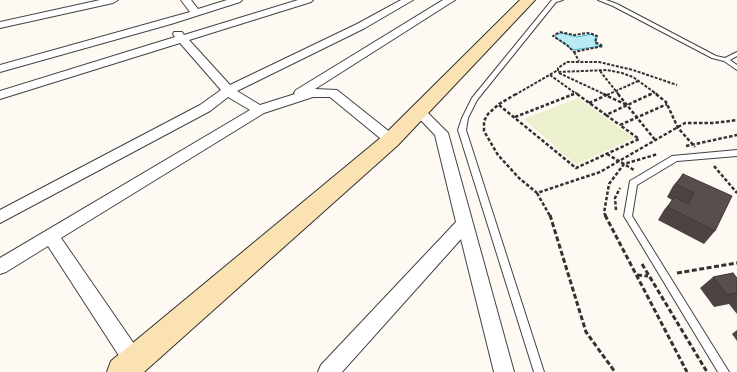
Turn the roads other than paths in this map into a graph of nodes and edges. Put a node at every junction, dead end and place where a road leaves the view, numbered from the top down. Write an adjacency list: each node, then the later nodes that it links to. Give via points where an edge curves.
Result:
1 (113, 0): 12 (street)
2 (186, 0): 10 (street)
3 (237, 0): 10 (street)
4 (308, 0): 13 (street)
5 (408, 0): 18 (street)
6 (450, 0): 20 (street)
7 (528, 0): 22 (main road)
8 (560, 0): 32 (lane, via 554,1 474,99 462,130)
9 (601, 0): 15 (lane, via 714,57)
10 (196, 13): 11 (street)
11 (166, 22): 13 (street); 17 (street)
12 (0, 25)
13 (184, 39): 18 (street); 19 (street)
14 (737, 54): 15 (lane)
15 (726, 60): 16 (lane)
16 (737, 68)
17 (0, 69)
18 (228, 91): 21 (street); 25 (street, via 205,108)
19 (0, 95)
20 (286, 101): 21 (street); 23 (street, via 312,92 333,93)
21 (260, 110): 27 (street)
22 (419, 112): 23 (main road); 26 (street, via 441,133)
23 (391, 140): 29 (main road)
24 (737, 153): 33 (lane, via 675,158 633,183 628,216)
25 (0, 217)
26 (465, 223): 30 (street); 31 (street)
27 (51, 237): 28 (street); 29 (street)
28 (0, 267)
29 (128, 367)
30 (498, 368)
31 (328, 372)
32 (539, 372)
33 (724, 372)

